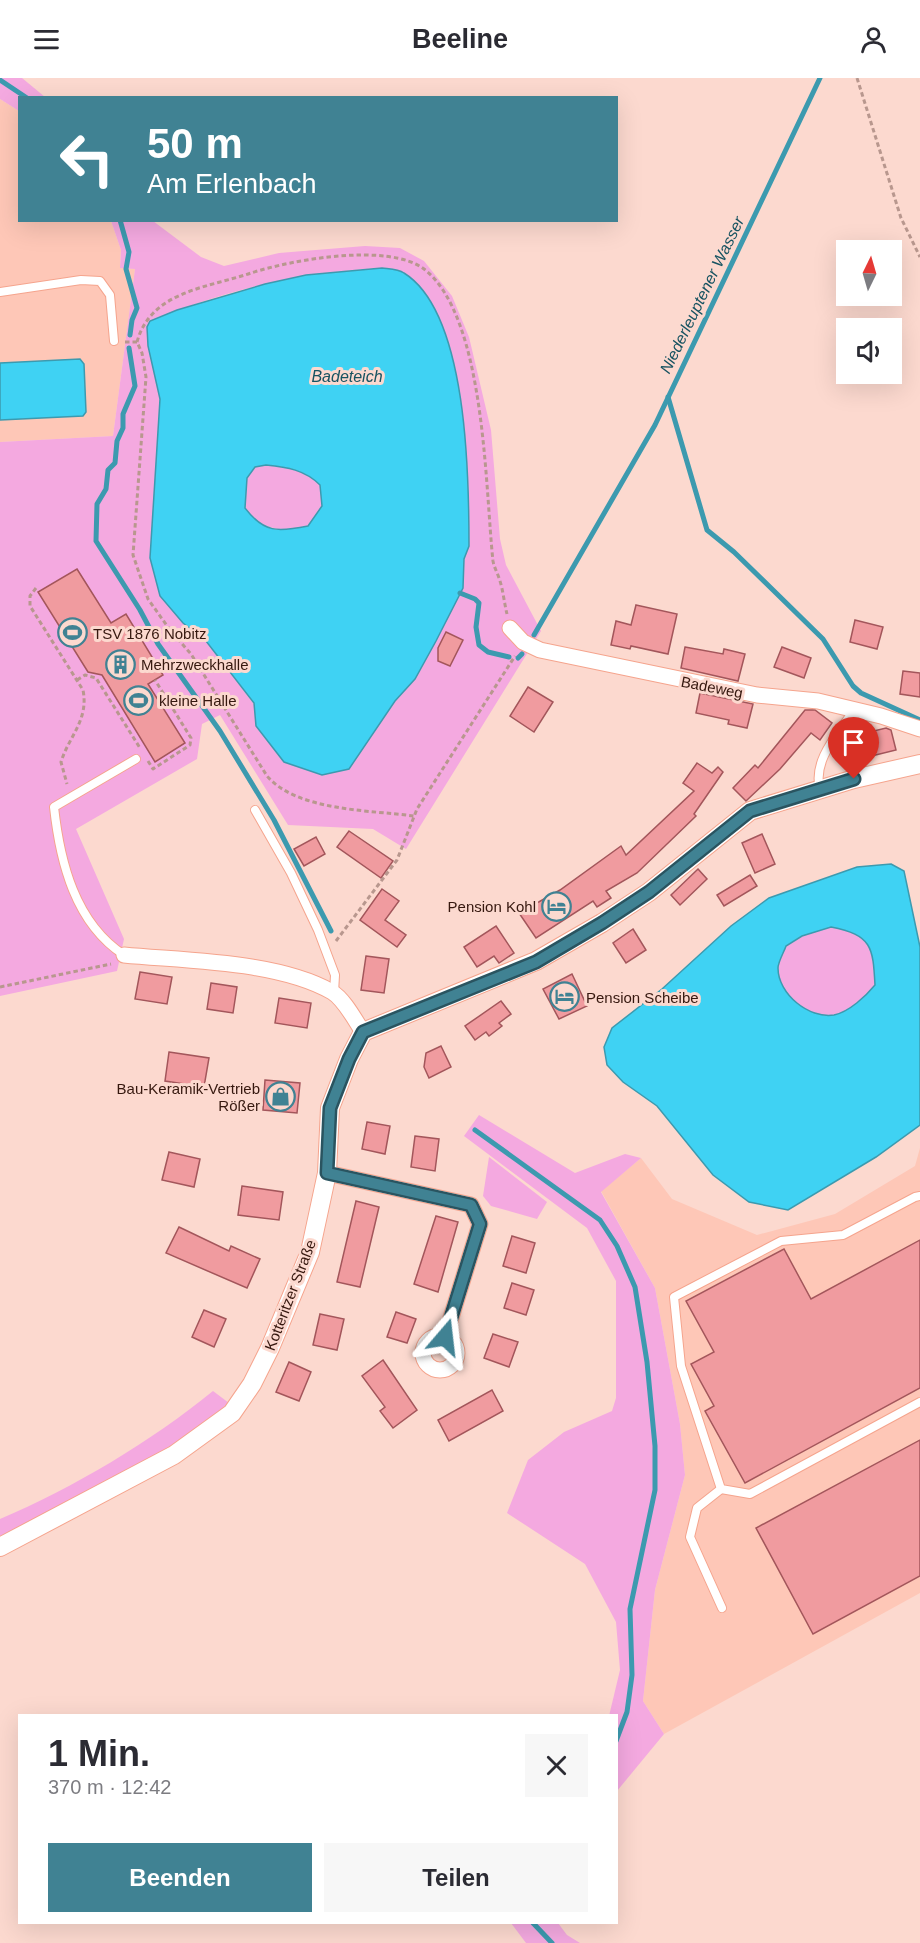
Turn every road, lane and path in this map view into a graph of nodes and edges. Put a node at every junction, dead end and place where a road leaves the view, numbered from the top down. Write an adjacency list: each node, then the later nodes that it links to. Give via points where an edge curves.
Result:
1 (857, 78): 2 (path, via 901,218)
2 (920, 257)
3 (0, 292): 4 (lane, via 81,280 100,281 110,295)
4 (114, 341): 5 (path)
5 (137, 342): 7 (path, via 151,311 174,297 262,270 364,256 397,257 424,269 442,290 466,349 483,427 493,564); 18 (path, via 145,369 146,398 133,555 148,599 191,654 277,788 303,800)
6 (36, 588): 9 (path, via 30,596 30,606)
7 (510, 628): 8 (street, Badeweg)
8 (523, 642): 11 (street, Badeweg, via 540,650 670,679); 18 (path)
9 (77, 680): 10 (path, via 85,675 96,678 153,769 190,745 191,738); 16 (path, via 85,700 83,716 61,762)
10 (155, 680)
11 (854, 710): 12 (street, Badeweg); 15 (lane, via 820,760)
12 (920, 729)
13 (136, 759): 16 (lane)
14 (920, 764): 15 (street)
15 (820, 789): 23 (street, via 750,811 649,892 536,962)
16 (72, 796): 20 (lane, via 54,807 59,853 95,930 107,945)
17 (255, 810): 19 (lane, via 291,873)
18 (414, 816): 19 (path, via 397,860)
19 (327, 952): 22 (lane, via 335,975)
20 (124, 956): 21 (path, via 119,962); 22 (street, via 287,974)
21 (0, 987)
22 (334, 993): 23 (street)
23 (363, 1032): 24 (street, Kotteritzer Straße, via 330,1108)
24 (327, 1173): 26 (street, via 471,1205 480,1224); 29 (street, Kotteritzer Straße, via 310,1252 270,1348 232,1413 174,1455)
25 (920, 1196): 28 (lane, via 843,1235 781,1241 674,1297 681,1366)
26 (445, 1337)
27 (920, 1402): 28 (lane, via 750,1494)
28 (721, 1489): 30 (lane, via 697,1508 690,1537)
29 (0, 1546)
30 (722, 1608)

